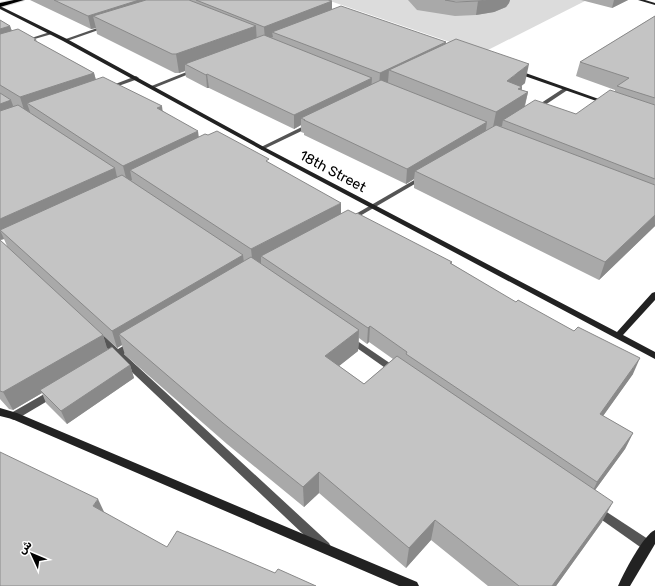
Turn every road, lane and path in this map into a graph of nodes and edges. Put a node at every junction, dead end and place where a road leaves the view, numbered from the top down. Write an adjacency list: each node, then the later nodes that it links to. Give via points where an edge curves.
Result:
1 (21, 0): 4 (main road)
2 (640, 0): 3 (street)
3 (655, 4)
4 (0, 6): 6 (street, 18th Street)
5 (111, 26): 7 (street)
6 (50, 33): 7 (street, 18th Street); 8 (street)
7 (65, 40): 11 (street, 18th Street)
8 (22, 42)
9 (201, 68): 12 (street)
10 (516, 72): 13 (street)
11 (136, 78): 12 (street, 18th Street); 14 (street)
12 (152, 87): 18 (street, 18th Street)
13 (566, 89): 15 (street); 16 (street)
14 (99, 91)
15 (611, 104)
16 (533, 110)
17 (318, 121): 20 (street)
18 (235, 133): 19 (street); 20 (street, 18th Street)
19 (228, 136)
20 (262, 148): 22 (street, 18th Street)
21 (426, 175): 22 (street)
22 (374, 207): 23 (street); 27 (street, 18th Street)
23 (340, 225)
24 (655, 295): 27 (street)
25 (88, 326): 29 (street)
26 (345, 336): 32 (street)
27 (618, 336): 30 (street, 18th Street)
28 (138, 341): 29 (street)
29 (118, 353): 31 (street); 39 (street)
30 (655, 356)
31 (98, 365)
32 (404, 377)
33 (59, 389): 35 (street)
34 (0, 412): 35 (street)
35 (14, 416): 39 (street)
36 (588, 504): 38 (street)
37 (655, 535): 38 (street)
38 (647, 545): 41 (street)
39 (328, 550): 40 (street)
40 (413, 586)
41 (624, 586)

